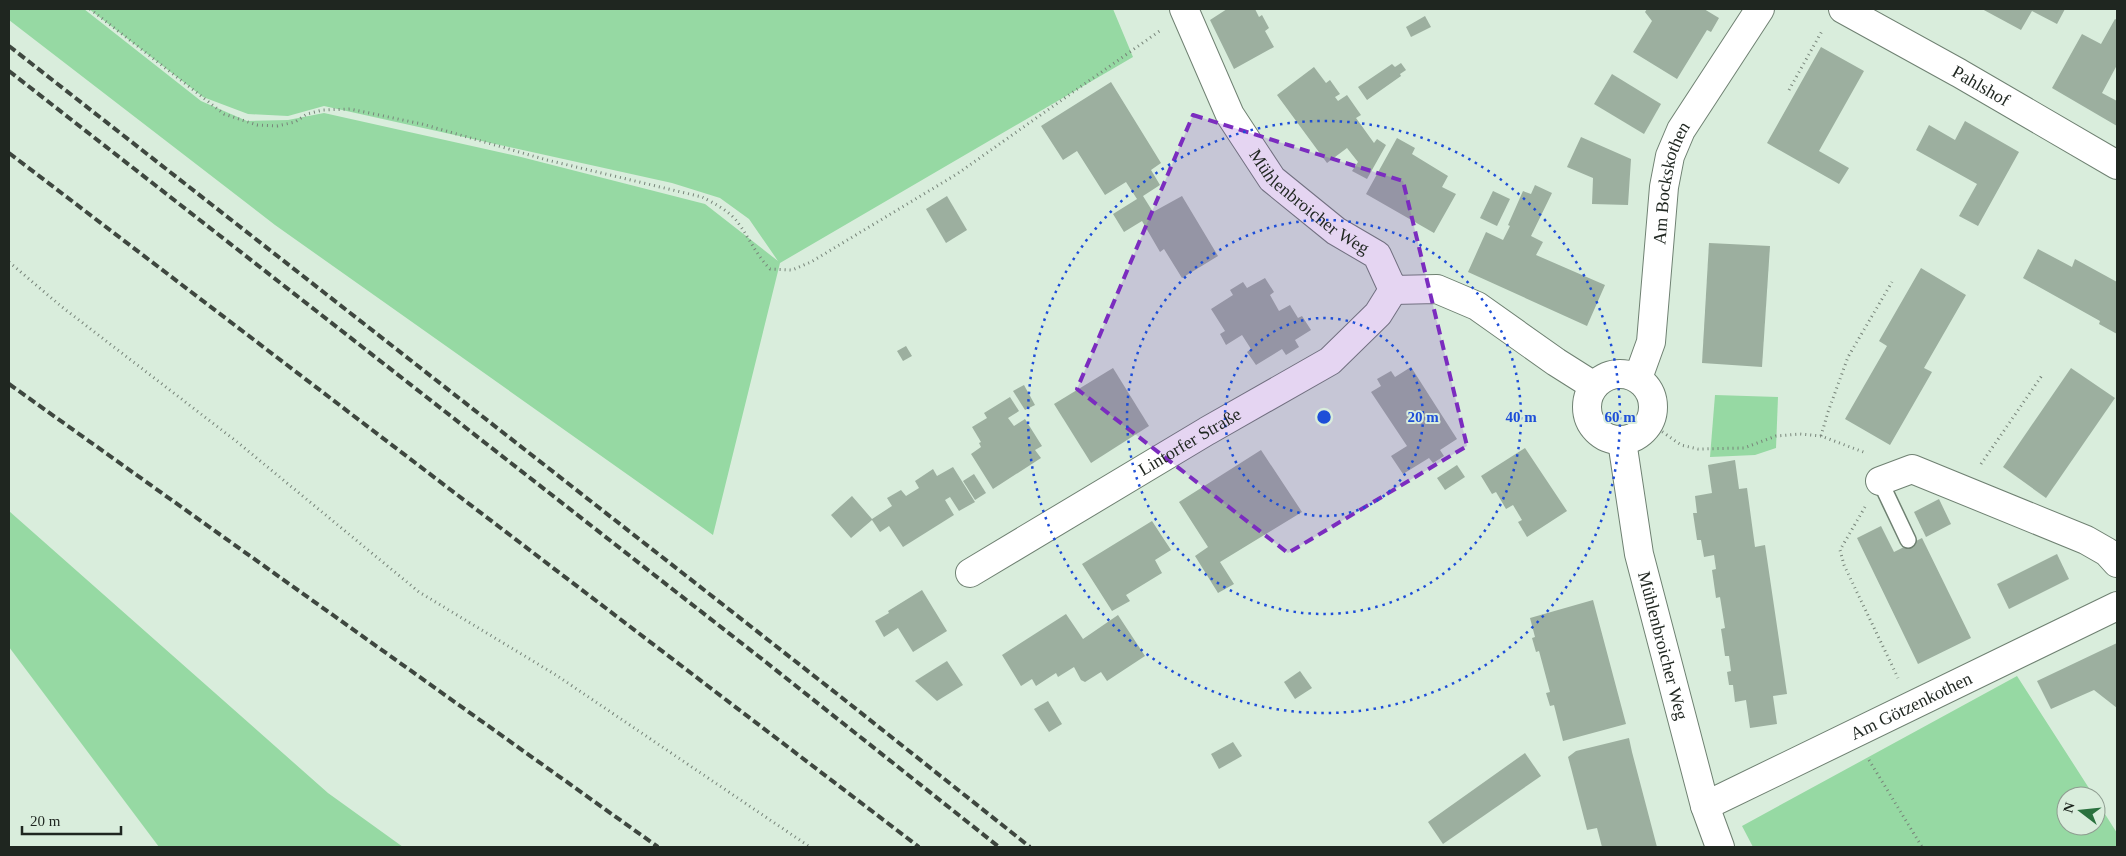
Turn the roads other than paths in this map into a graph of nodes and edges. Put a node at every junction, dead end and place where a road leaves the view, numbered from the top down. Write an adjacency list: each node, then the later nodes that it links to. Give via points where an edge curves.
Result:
1 (1760, 9): 6 (street, Am Bockskothen, via 1681,130 1670,156 1664,187 1651,342)
2 (1185, 10): 5 (street, Mühlenbroicher Weg, via 1230,115 1272,179 1336,231 1377,254)
3 (1834, 17): 4 (street, Pahlshof, via 1959,73)
4 (2117, 165)
5 (1393, 290): 7 (street, via 1437,289 1477,306); 12 (street, Lintorfer Straße, via 1378,314 1330,360)
6 (1638, 378): 7 (street, via 1611,374); 8 (street, via 1646,386 1654,412 1642,433)
7 (1594, 386): 8 (street, via 1588,397 1588,417 1600,434)
8 (1622, 441): 14 (street, Mühlenbroicher Weg, via 1639,554)
9 (1880, 481): 10 (lane); 11 (street, via 1912,469 2086,540 2107,552)
10 (1908, 540)
11 (2117, 563)
12 (970, 574)
13 (2117, 606): 14 (street, Am Götzenkothen)
14 (1705, 806): 15 (street, Mühlenbroicher Weg)
15 (1720, 847)

